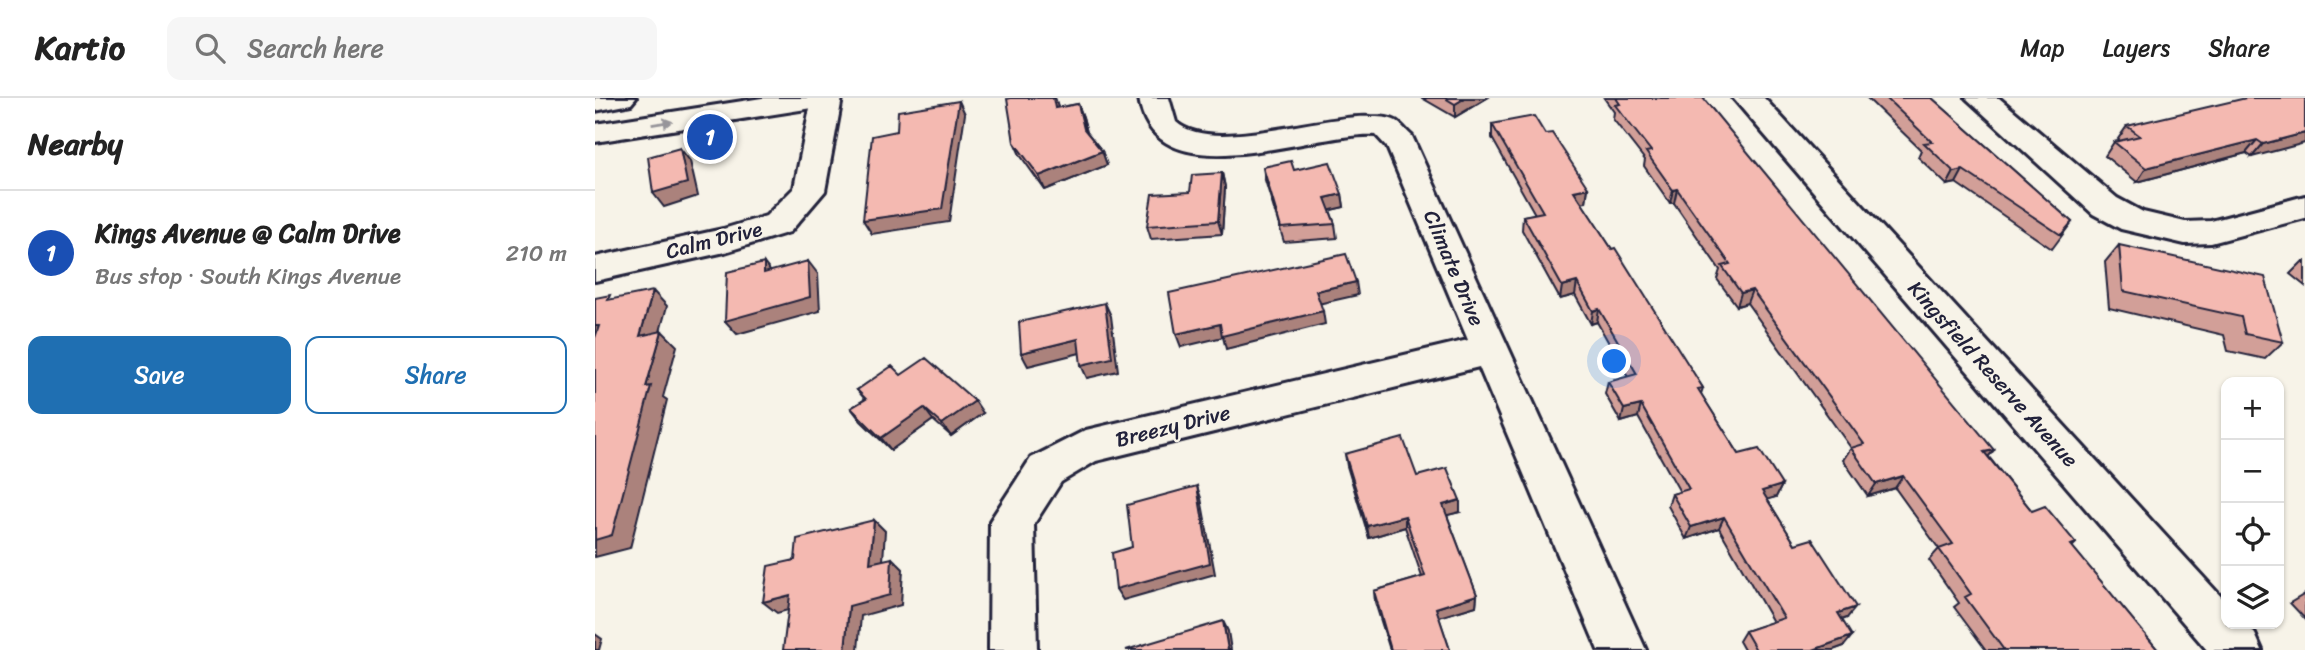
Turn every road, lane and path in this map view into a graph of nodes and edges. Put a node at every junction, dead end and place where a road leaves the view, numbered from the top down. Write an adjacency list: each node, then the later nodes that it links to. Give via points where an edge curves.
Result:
1 (621, 98): 7 (street)
2 (819, 98): 8 (street, one-way to 2)
3 (827, 98): 10 (street, Calm Drive, via 809,191 778,224)
4 (1154, 98): 11 (street, Climate Drive, via 1158,119 1169,134 1192,143 1234,145 1354,125 1385,127 1401,143)
5 (1748, 98): 14 (street, Kingsfield Reserve Avenue)
6 (1981, 98): 9 (street, via 2105,206 2133,221 2185,233 2211,232)
7 (595, 102)
8 (595, 133)
9 (2305, 207)
10 (595, 269)
11 (1489, 350): 12 (street, Breezy Drive, via 1086,447 1046,470 1012,522); 13 (street, Climate Drive)
12 (1013, 650)
13 (1622, 650)
14 (2238, 650)

